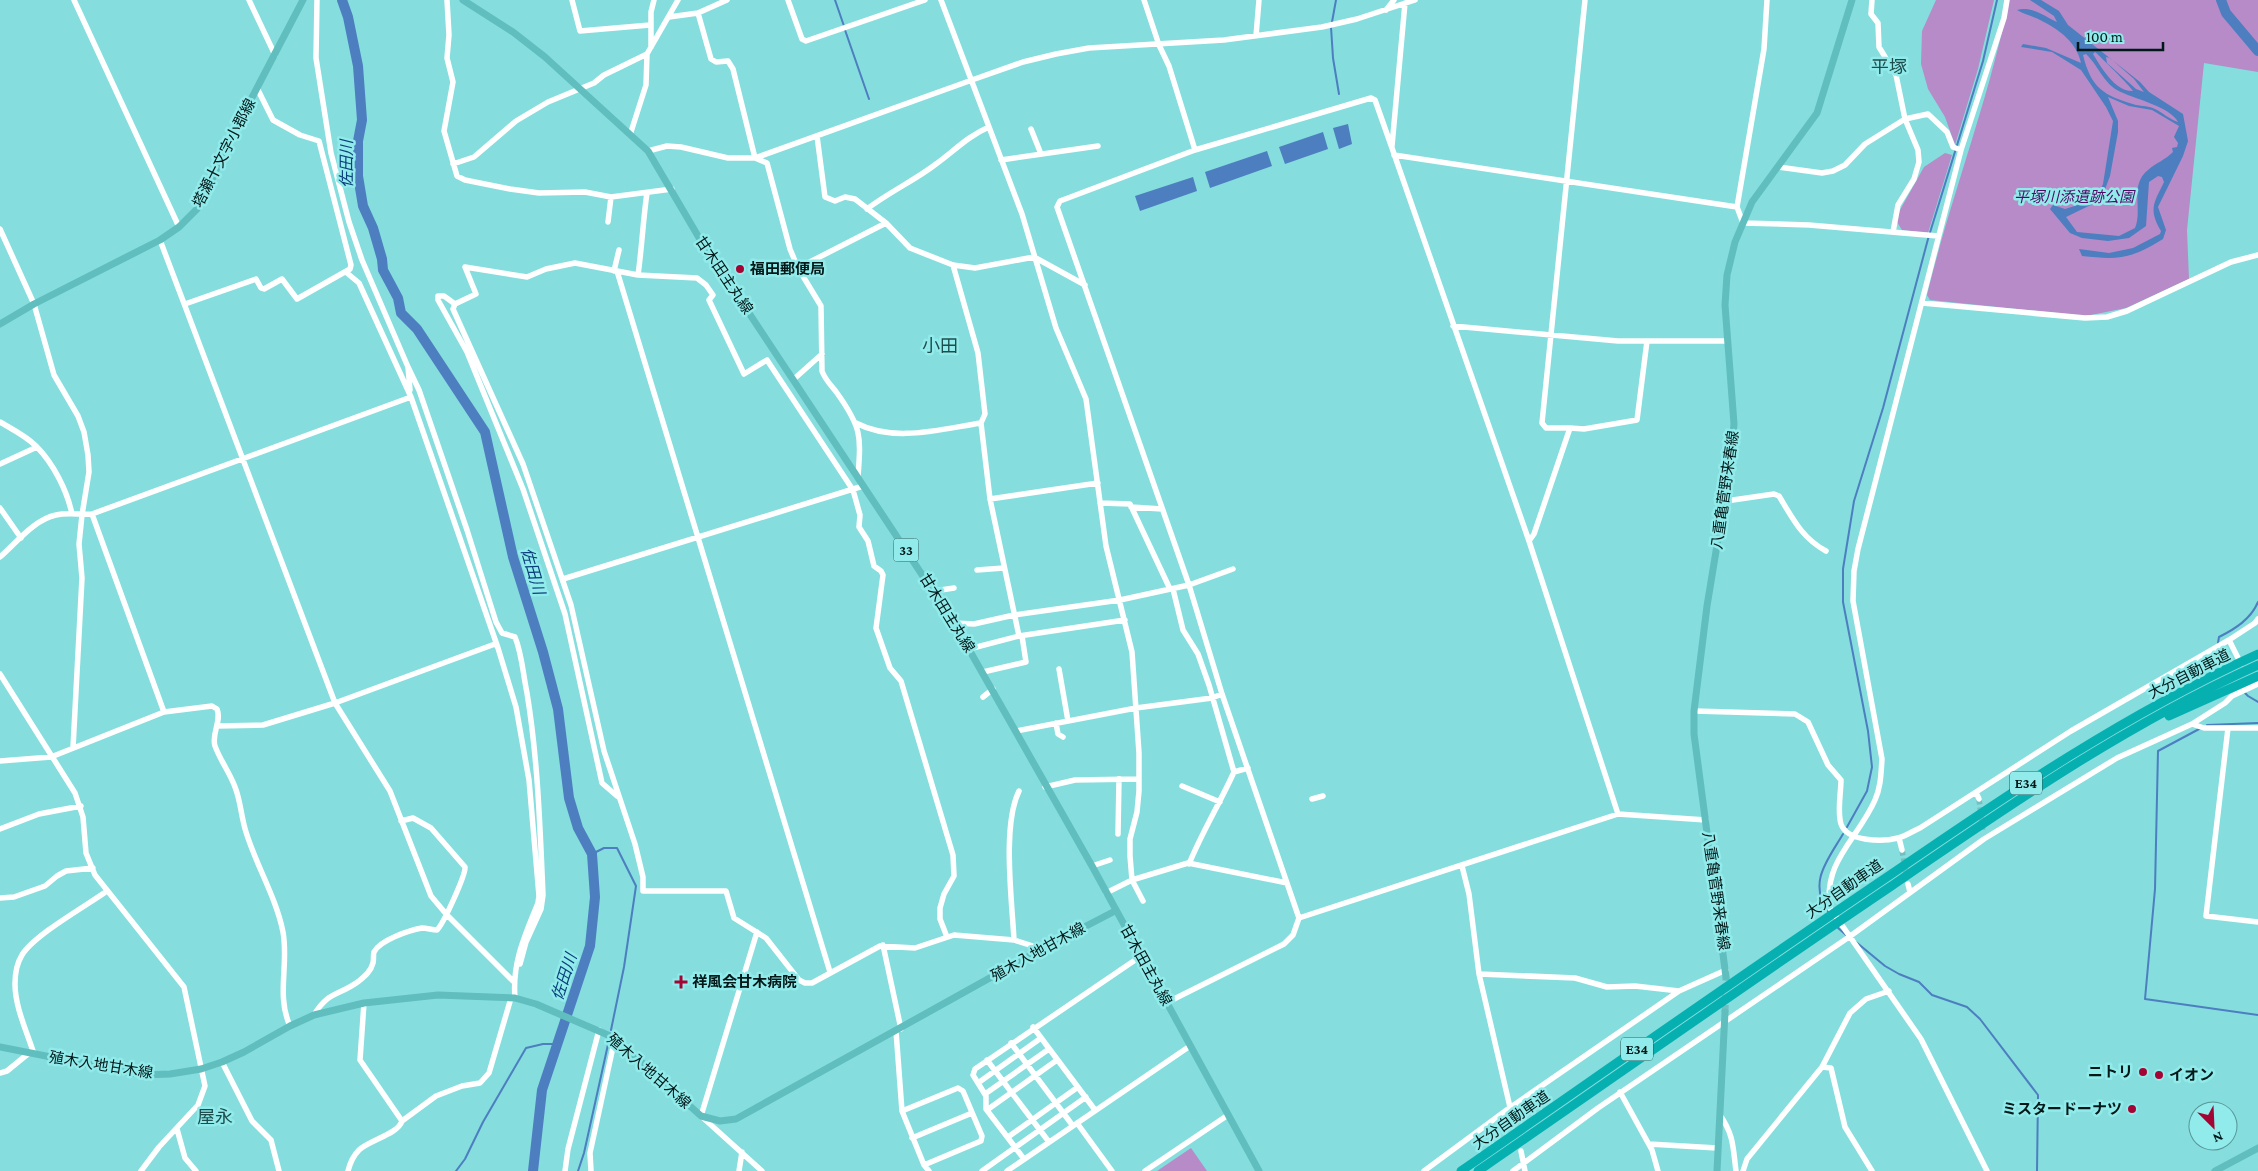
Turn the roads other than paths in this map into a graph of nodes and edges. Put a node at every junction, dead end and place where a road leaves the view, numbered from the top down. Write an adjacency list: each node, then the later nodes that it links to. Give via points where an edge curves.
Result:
1 (74, 0): 61 (street)
2 (249, 0): 32 (street)
3 (303, 0): 32 (main road, 塔瀬十文字小郡線)
4 (317, 0): 85 (street, via 316,58 333,161 362,260)
5 (447, 0): 50 (street, via 447,58 453,82 444,131)
6 (572, 0): 27 (street, via 580,31)
7 (654, 0): 27 (street)
8 (678, 0): 26 (street)
9 (727, 0): 25 (street)
10 (788, 0): 11 (street, via 802,39 806,41)
11 (925, 0)
12 (941, 0): 33 (street)
13 (1144, 0): 29 (street)
14 (1260, 0): 28 (street)
15 (1394, 0): 24 (street)
16 (1415, 0): 23 (street)
17 (1585, 0): 52 (street)
18 (1768, 0): 56 (street, via 1764,49)
19 (1852, 0): 51 (main road, 八重亀菅野来春線, via 1817,113)
20 (1872, 0): 36 (street, via 1871,14 1878,24 1879,47 1896,74)
21 (2007, 0): 44 (street)
22 (466, 1): 35 (main road, 甘木田主丸線 / 33, via 513,32)
23 (1405, 3): 24 (street); 42 (street)
24 (1385, 10): 28 (street, via 1327,26)
25 (698, 13): 26 (street); 48 (street, via 711,58 716,62 728,61 733,69)
26 (669, 17): 30 (street)
27 (650, 25): 30 (street)
28 (1256, 36): 29 (street)
29 (1159, 45): 33 (street, via 1089,48 1056,54); 43 (street, via 1169,66)
30 (651, 47): 31 (street)
31 (647, 54): 35 (street); 39 (street, via 646,85)
32 (275, 56): 34 (main road, 塔瀬十文字小郡線)
33 (972, 80): 37 (street); 40 (street)
34 (257, 88): 61 (main road, 塔瀬十文字小郡線, via 197,209); 72 (street, via 273,120 319,141 351,266)
35 (579, 89): 39 (main road, 甘木田主丸線 / 33); 50 (street, via 516,121 474,157)
36 (1905, 119): 44 (street, via 1928,114 1947,132 1953,147); 51 (street, via 1865,144 1845,165 1833,171 1822,173); 63 (street, via 1918,150 1919,162 1914,179 1898,205)
37 (989, 127): 49 (street); 57 (street, via 974,134 935,165)
38 (1031, 129): 46 (street)
39 (630, 135): 45 (main road, 甘木田主丸線 / 33)
40 (817, 136): 48 (street); 57 (street, via 825,197 835,201 850,196)
41 (1098, 146): 46 (street)
42 (1392, 148): 43 (street, via 1371,98); 47 (street)
43 (1195, 150): 74 (street, via 1060,201 1057,207)
44 (1961, 150): 64 (street)
45 (648, 152): 48 (street, via 667,146 728,158); 53 (main road, 甘木田主丸線 / 33)
46 (1040, 154): 49 (street)
47 (1394, 155): 52 (street); 80 (street)
48 (755, 158): 70 (street, via 767,163)
49 (1001, 160): 68 (street)
50 (453, 164): 55 (street, via 457,176 465,180 540,193 585,192)
51 (1778, 166): 60 (main road, 八重亀菅野来春線, via 1752,202)
52 (1565, 182): 56 (street); 81 (street)
53 (672, 190): 54 (street); 86 (main road, 甘木田主丸線 / 33, via 698,236)
54 (647, 193): 55 (street); 73 (street)
55 (611, 197): 58 (street)
56 (1737, 207): 60 (street)
57 (868, 208): 59 (street)
58 (608, 222)
59 (886, 223): 69 (street, via 916,252); 70 (street)
60 (1743, 223): 63 (street); 83 (main road, 八重亀菅野来春線, via 1728,275 1725,305)
61 (179, 227): 65 (main road, 塔瀬十文字小郡線)
62 (0, 229): 76 (street)
63 (1894, 232): 64 (street)
64 (1935, 236): 75 (street)
65 (160, 240): 76 (main road, 塔瀬十文字小郡線); 77 (street)
66 (619, 250): 71 (street)
67 (2258, 255): 75 (street, via 2231,262 2127,311 2107,317 2084,318)
68 (1034, 257): 69 (street, via 975,268); 74 (street); 96 (street, via 1056,328 1086,399)
69 (953, 265): 90 (street, via 978,353 985,414)
70 (798, 268): 84 (street, via 821,306)
71 (616, 271): 73 (street); 78 (street, via 575,263 527,276 466,266 476,294); 109 (street)
72 (346, 273): 77 (street, via 297,299 282,279 264,289 256,278); 87 (street, via 359,283)
73 (638, 274): 98 (street, via 697,278 706,285 712,295 709,300 744,374 767,360)
74 (1085, 285): 104 (street)
75 (1922, 303): 182 (street, via 1854,571 1853,601 1882,759 1875,801)
76 (34, 304): 79 (main road, 塔瀬十文字小郡線); 107 (street, via 54,375 73,404 84,432 89,472)
77 (185, 304): 93 (street)
78 (455, 304): 116 (street, via 453,309 523,464); 171 (street, via 444,296 438,296 467,352 523,489 565,614 602,783)
79 (0, 324)
80 (1453, 326): 81 (street); 110 (street)
81 (1551, 334): 82 (street); 91 (street, via 1542,423 1546,428)
82 (1647, 341): 83 (street); 91 (street, via 1637,420)
83 (1727, 341): 100 (main road, 八重亀菅野来春線, via 1734,424)
84 (822, 354): 86 (street); 89 (street, via 824,377)
85 (408, 367): 87 (street); 126 (street, via 419,390)
86 (794, 379): 95 (main road, 甘木田主丸線 / 33)
87 (411, 397): 93 (street); 129 (street)
88 (0, 422): 92 (street)
89 (856, 423): 90 (street, via 867,429 903,434); 95 (street, via 860,432)
90 (981, 423): 99 (street)
91 (1570, 428): 110 (street)
92 (37, 447): 94 (street); 105 (street, via 66,492)
93 (242, 460): 106 (street); 145 (street)
94 (0, 464)
95 (858, 477): 97 (main road, 甘木田主丸線 / 33)
96 (1098, 483): 99 (street); 101 (street)
97 (863, 486): 98 (street); 120 (main road, 甘木田主丸線 / 33)
98 (853, 490): 109 (street); 204 (street, via 860,515 859,527 868,541 874,566 883,576 876,628 890,668 901,681 954,855 954,876 940,908 940,919)
99 (990, 499): 113 (street)
100 (1726, 501): 111 (street, via 1779,496 1802,534); 147 (main road, 八重亀菅野来春線, via 1707,606)
101 (1100, 503): 102 (street, via 1130,504); 121 (street, via 1106,546)
102 (1131, 507): 104 (street); 119 (street)
103 (0, 508): 108 (street)
104 (1162, 509): 117 (street)
105 (72, 514): 107 (street); 108 (street, via 49,518)
106 (92, 514): 107 (street); 148 (street)
107 (82, 515): 159 (street)
108 (21, 538): 112 (street)
109 (698, 538): 116 (street); 210 (street)
110 (1529, 541): 176 (street)
111 (1826, 551)
112 (0, 557)
113 (1004, 568): 115 (street); 122 (street)
114 (1233, 569): 117 (street)
115 (977, 570)
116 (563, 579): 171 (street)
117 (1189, 585): 119 (street); 137 (street)
118 (954, 588): 120 (street)
119 (1171, 589): 121 (street); 139 (street, via 1183,630 1198,654)
120 (934, 591): 125 (main road, 甘木田主丸線 / 33)
121 (1120, 600): 122 (street); 124 (street)
122 (1014, 615): 125 (street, via 974,624); 127 (street)
123 (2258, 619): 128 (street)
124 (1125, 620): 127 (street); 146 (street, via 1132,652)
125 (954, 623): 131 (main road, 甘木田主丸線 / 33)
126 (502, 633): 129 (street); 213 (street, via 513,635 516,640 529,707 540,807 542,909 526,942)
127 (1020, 636): 131 (street); 134 (street, via 1026,662)
128 (2230, 640): 138 (street); 169 (street, via 2071,731)
129 (498, 648): 145 (street, via 495,644); 213 (street, via 516,707 529,780 539,896 521,942)
130 (2258, 648): 132 (highway)
131 (969, 649): 134 (main road, 甘木田主丸線 / 33)
132 (2253, 660): 141 (highway, 大分自動車道); 294 (highway, 大分自動車道 / E34, via 2210,676 2047,770 1846,904)
133 (1059, 669): 149 (street)
134 (983, 672): 140 (main road, 甘木田主丸線 / 33)
135 (0, 674): 160 (street)
136 (2258, 676): 141 (highway)
137 (1219, 683): 139 (street); 142 (street)
138 (2255, 685): 153 (street, via 2232,696)
139 (1209, 686): 144 (street)
140 (993, 689): 143 (street); 157 (main road, 甘木田主丸線 / 33)
141 (2217, 689): 295 (highway, 大分自動車道 / E34, via 2052,778)
142 (1222, 694): 144 (street); 151 (street)
143 (983, 697)
144 (1212, 698): 146 (street); 154 (street)
145 (335, 703): 152 (street, via 263,725); 178 (street, via 385,781)
146 (1136, 708): 149 (street); 165 (street)
147 (1694, 711): 177 (main road, 八重亀菅野来春線, via 1694,734); 182 (street, via 1795,714 1804,718 1830,768 1841,780 1842,825)
148 (164, 712): 152 (street, via 215,707); 159 (street)
149 (1068, 721): 150 (street)
150 (1056, 723): 157 (street); 158 (street, via 1058,734)
151 (1232, 723): 154 (street); 162 (street)
152 (217, 726): 222 (street, via 214,745 235,785 246,832 282,929 285,946 282,1001)
153 (2198, 726): 155 (street); 184 (street, via 2116,758)
154 (1221, 727): 163 (street)
155 (2228, 728): 156 (street); 202 (street, via 2206,916)
156 (2258, 728)
157 (1016, 731): 167 (main road, 甘木田主丸線 / 33)
158 (1063, 737)
159 (73, 748): 160 (street)
160 (52, 757): 161 (street); 175 (street)
161 (0, 762)
162 (1248, 768): 163 (street); 192 (street)
163 (1234, 772): 174 (street)
164 (1120, 779): 165 (street); 167 (street, via 1075,780); 181 (street)
165 (1139, 779): 191 (street, via 1137,812 1130,839)
166 (1182, 786): 174 (street)
167 (1045, 787): 188 (main road, 甘木田主丸線 / 33)
168 (1019, 791): 206 (street, via 1013,802 1009,826)
169 (1976, 792): 173 (street); 183 (street)
170 (1323, 796): 172 (street)
171 (618, 797): 203 (street, via 635,844 643,891 723,890 734,918)
172 (1312, 799)
173 (1979, 799)
174 (1220, 802): 187 (street, via 1198,840)
175 (81, 806): 179 (street, via 39,814); 190 (street, via 86,853)
176 (1618, 814): 177 (street); 189 (street)
177 (1706, 820): 211 (main road, 八重亀菅野来春線)
178 (401, 821): 200 (street, via 427,888); 200 (street, via 413,818 431,828 465,867)
179 (0, 829)
180 (1983, 830): 184 (street)
181 (1118, 834)
182 (1853, 836): 183 (street, via 1879,840); 205 (street, via 1831,876 1828,891 1830,908)
183 (1899, 838): 185 (street)
184 (1984, 839): 195 (street)
185 (1902, 850)
186 (1110, 860): 188 (street)
187 (1189, 864): 191 (street); 192 (street)
188 (1092, 866): 196 (main road, 甘木田主丸線 / 33)
189 (1462, 866): 201 (street); 212 (street, via 1469,894)
190 (92, 868): 194 (street); 197 (street, via 66,871 45,886 14,897)
191 (1132, 880): 196 (street); 198 (street)
192 (1287, 883): 201 (street)
193 (1908, 884): 195 (street)
194 (108, 891): 232 (street, via 41,936 21,956 16,971 16,997); 239 (street, via 184,987)
195 (1910, 892): 205 (street)
196 (1106, 893): 199 (main road, 甘木田主丸線 / 33)
197 (0, 898)
198 (1143, 900)
199 (1115, 911): 208 (main road, 殖木入地甘木線); 209 (main road, 甘木田主丸線 / 33)
200 (447, 915): 213 (street); 220 (street, via 437,930 420,928 397,935 377,948 369,972 347,989 330,995)
201 (1299, 918): 218 (street, via 1284,944)
202 (2258, 922)
203 (757, 932): 210 (street, via 766,938 802,982 812,983); 259 (street)
204 (947, 937): 206 (street, via 954,934); 207 (street, via 915,948)
205 (1849, 937): 215 (street); 221 (street)
206 (1014, 940): 208 (street)
207 (883, 945): 210 (street); 225 (street)
208 (1042, 949): 225 (main road, 殖木入地甘木線)
209 (1140, 956): 218 (main road, 甘木田主丸線 / 33); 223 (street)
210 (830, 972)
211 (1726, 973): 214 (street)
212 (1479, 974): 214 (street, via 1575,978 1607,987 1635,986); 251 (street)
213 (515, 978): 216 (street)
214 (1679, 991): 251 (street)
215 (1889, 991): 238 (street, via 1866,999 1850,1013); 303 (street, via 1921,1039)
216 (513, 998): 217 (main road, 殖木入地甘木線, via 438,995); 224 (main road, 殖木入地甘木線); 262 (street, via 489,1073 483,1081 436,1096)
217 (364, 1003): 220 (main road, 殖木入地甘木線); 262 (street, via 360,1060)
218 (1166, 1003): 229 (main road, 甘木田主丸線 / 33)
219 (1725, 1012): 221 (main road)
220 (314, 1015): 222 (main road, 殖木入地甘木線)
221 (1725, 1021): 247 (street); 257 (main road)
222 (290, 1026): 236 (main road, 殖木入地甘木線)
223 (1033, 1027): 227 (street); 228 (street)
224 (597, 1028): 226 (main road, 殖木入地甘木線); 283 (street)
225 (898, 1030): 254 (street); 259 (main road, 殖木入地甘木線, via 736,1120 720,1121)
226 (615, 1038): 259 (main road, 殖木入地甘木線); 284 (street, via 590,1154)
227 (1041, 1038): 231 (street); 233 (street)
228 (1011, 1043): 233 (street); 234 (street)
229 (1190, 1046): 253 (street); 258 (main road, 甘木田主丸線 / 33)
230 (0, 1047): 232 (main road, 殖木入地甘木線)
231 (1049, 1049): 235 (street); 237 (street)
232 (31, 1053): 239 (main road, 殖木入地甘木線, via 142,1075); 241 (street)
233 (1019, 1054): 237 (street); 240 (street)
234 (987, 1060): 240 (street); 244 (street, via 973,1072)
235 (1058, 1060): 242 (street); 245 (street)
236 (222, 1062): 239 (main road, 殖木入地甘木線); 281 (street, via 252,1121 271,1140)
237 (1027, 1064): 242 (street); 243 (street)
238 (1822, 1067): 301 (street, via 1748,1159); 302 (street, via 1831,1068 1844,1127)
239 (200, 1069): 264 (street, via 205,1086 198,1105)
240 (995, 1071): 243 (street); 244 (street)
241 (0, 1073)
242 (1035, 1075): 246 (street); 250 (street)
243 (1003, 1081): 246 (street); 248 (street)
244 (978, 1083): 248 (street)
245 (1078, 1087): 249 (street); 250 (street)
246 (1012, 1092): 252 (street); 260 (street)
247 (1620, 1092): 269 (street); 277 (street)
248 (985, 1094): 252 (street)
249 (1086, 1098): 253 (street); 256 (street)
250 (1056, 1103): 256 (street); 260 (street)
251 (1508, 1109): 261 (street); 293 (street)
252 (987, 1110): 266 (street)
253 (1095, 1110): 263 (street)
254 (902, 1112): 255 (street, via 958,1088 963,1091); 267 (street)
255 (972, 1113): 267 (street); 278 (street, via 981,1140)
256 (1064, 1113): 263 (street); 265 (street)
257 (1719, 1114): 271 (main road); 300 (street, via 1734,1141)
258 (1228, 1115): 291 (street); 292 (main road, 甘木田主丸線 / 33)
259 (701, 1116): 274 (street)
260 (1032, 1120): 265 (street); 266 (street)
261 (1513, 1120)
262 (402, 1121): 282 (street, via 395,1130 358,1150)
263 (1075, 1124): 268 (street); 290 (street)
264 (177, 1129): 279 (street); 280 (street, via 185,1158)
265 (1040, 1130): 268 (street); 270 (street)
266 (1008, 1137): 270 (street)
267 (912, 1138): 278 (street)
268 (1049, 1142): 275 (street)
269 (1649, 1144): 271 (street); 298 (street)
270 (1015, 1147): 275 (street); 288 (street)
271 (1717, 1148): 299 (main road)
272 (2258, 1148): 276 (main road)
273 (1521, 1151): 277 (street)
274 (742, 1152): 285 (street); 286 (street)
275 (1024, 1159): 289 (street)
276 (2232, 1162): 304 (main road); 305 (street)
277 (1524, 1163): 296 (street); 297 (street)
278 (924, 1165): 287 (street)
279 (141, 1171)
280 (196, 1171)
281 (279, 1171)
282 (348, 1171)
283 (565, 1171)
284 (591, 1171)
285 (739, 1171)
286 (762, 1171)
287 (929, 1171)
288 (982, 1171)
289 (1007, 1171)
290 (1112, 1171)
291 (1145, 1171)
292 (1259, 1171)
293 (1424, 1171)
294 (1461, 1171)
295 (1478, 1171)
296 (1513, 1171)
297 (1524, 1171)
298 (1658, 1171)
299 (1717, 1171)
300 (1736, 1171)
301 (1743, 1171)
302 (1872, 1171)
303 (1987, 1171)
304 (2215, 1171)
305 (2230, 1171)

